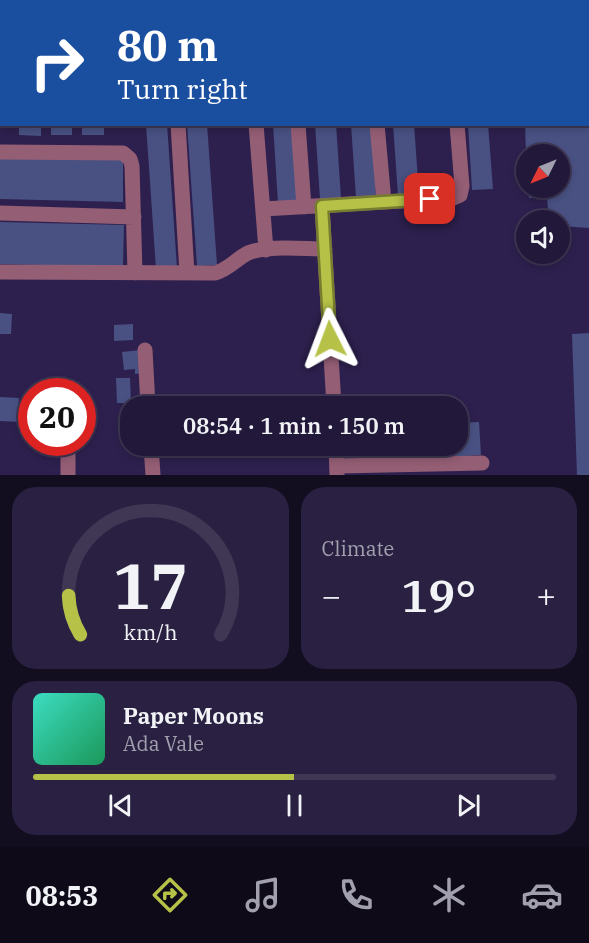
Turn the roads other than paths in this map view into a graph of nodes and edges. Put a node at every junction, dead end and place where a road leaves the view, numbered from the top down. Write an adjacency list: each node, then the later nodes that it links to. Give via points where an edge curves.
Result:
1 (178, 126): 17 (street)
2 (256, 126): 10 (street)
3 (298, 126): 9 (street)
4 (377, 126): 7 (street)
5 (457, 126): 7 (street, via 460,195)
6 (0, 152): 12 (street, via 123,153 132,166)
7 (384, 202): 8 (street)
8 (322, 206): 9 (street); 13 (street)
9 (304, 207): 10 (street)
10 (263, 209): 14 (street)
11 (0, 213): 12 (street)
12 (134, 217): 16 (street)
13 (325, 249): 14 (street); 20 (street)
14 (266, 250): 17 (street, via 249,253 222,272)
15 (0, 272): 16 (street)
16 (135, 273): 17 (street)
17 (187, 273)
18 (145, 350): 19 (street)
19 (147, 396)
20 (333, 396)
21 (68, 456): 25 (street)
22 (152, 456): 26 (street)
23 (482, 463): 24 (street)
24 (337, 470)
25 (68, 475)
26 (153, 475)

